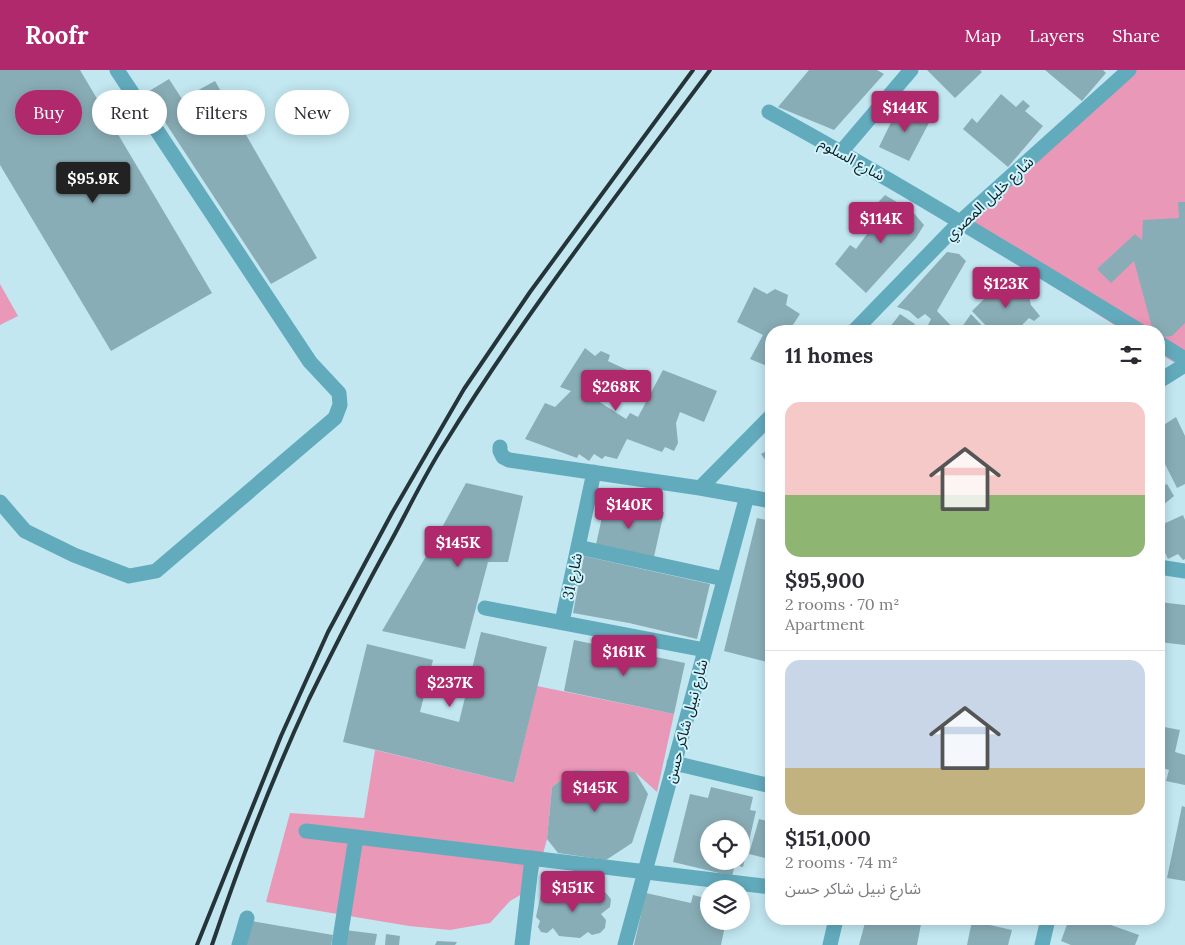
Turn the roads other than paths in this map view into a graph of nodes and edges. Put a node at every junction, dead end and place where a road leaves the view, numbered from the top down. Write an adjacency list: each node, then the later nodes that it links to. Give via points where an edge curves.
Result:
1 (117, 70): 19 (street, via 310,362 339,393 340,405 335,418 156,571 129,576 74,555 26,531)
2 (911, 70): 5 (street)
3 (1129, 70): 6 (street, شارع خليل المصري)
4 (769, 112): 5 (street, شارع السلوم)
5 (841, 152): 6 (street, شارع السلوم)
6 (962, 221): 7 (street, شارع خليل المصري); 8 (street, شارع السلوم)
7 (860, 325)
8 (1130, 325)
9 (1165, 347): 10 (street)
10 (1185, 359)
11 (1185, 364): 12 (street)
12 (1165, 377)
13 (765, 422): 16 (street)
14 (500, 447): 15 (street, via 500,454 506,459)
15 (594, 472): 16 (street); 20 (street, شارع 31)
16 (700, 488): 17 (street)
17 (746, 496): 18 (street); 23 (street, شارع نبيل شاكر حسن)
18 (765, 500)
19 (0, 502)
20 (578, 547): 23 (street); 25 (street, شارع 31)
21 (1165, 567): 22 (street)
22 (1185, 571)
23 (724, 579): 26 (street, شارع نبيل شاكر حسن)
24 (485, 608): 25 (street)
25 (562, 622): 26 (street)
26 (705, 650): 27 (street, شارع نبيل شاكر حسن)
27 (674, 763): 28 (street); 32 (street, شارع نبيل شاكر حسن)
28 (765, 785)
29 (306, 831): 30 (street)
30 (356, 837): 31 (street); 38 (street)
31 (532, 858): 32 (street); 39 (street)
32 (645, 872): 33 (street); 40 (street, شارع نبيل شاكر حسن)
33 (765, 887)
34 (247, 918): 37 (street)
35 (835, 925): 41 (street)
36 (1047, 925): 42 (street)
37 (239, 945)
38 (339, 945)
39 (522, 945)
40 (625, 945)
41 (830, 945)
42 (1042, 945)

